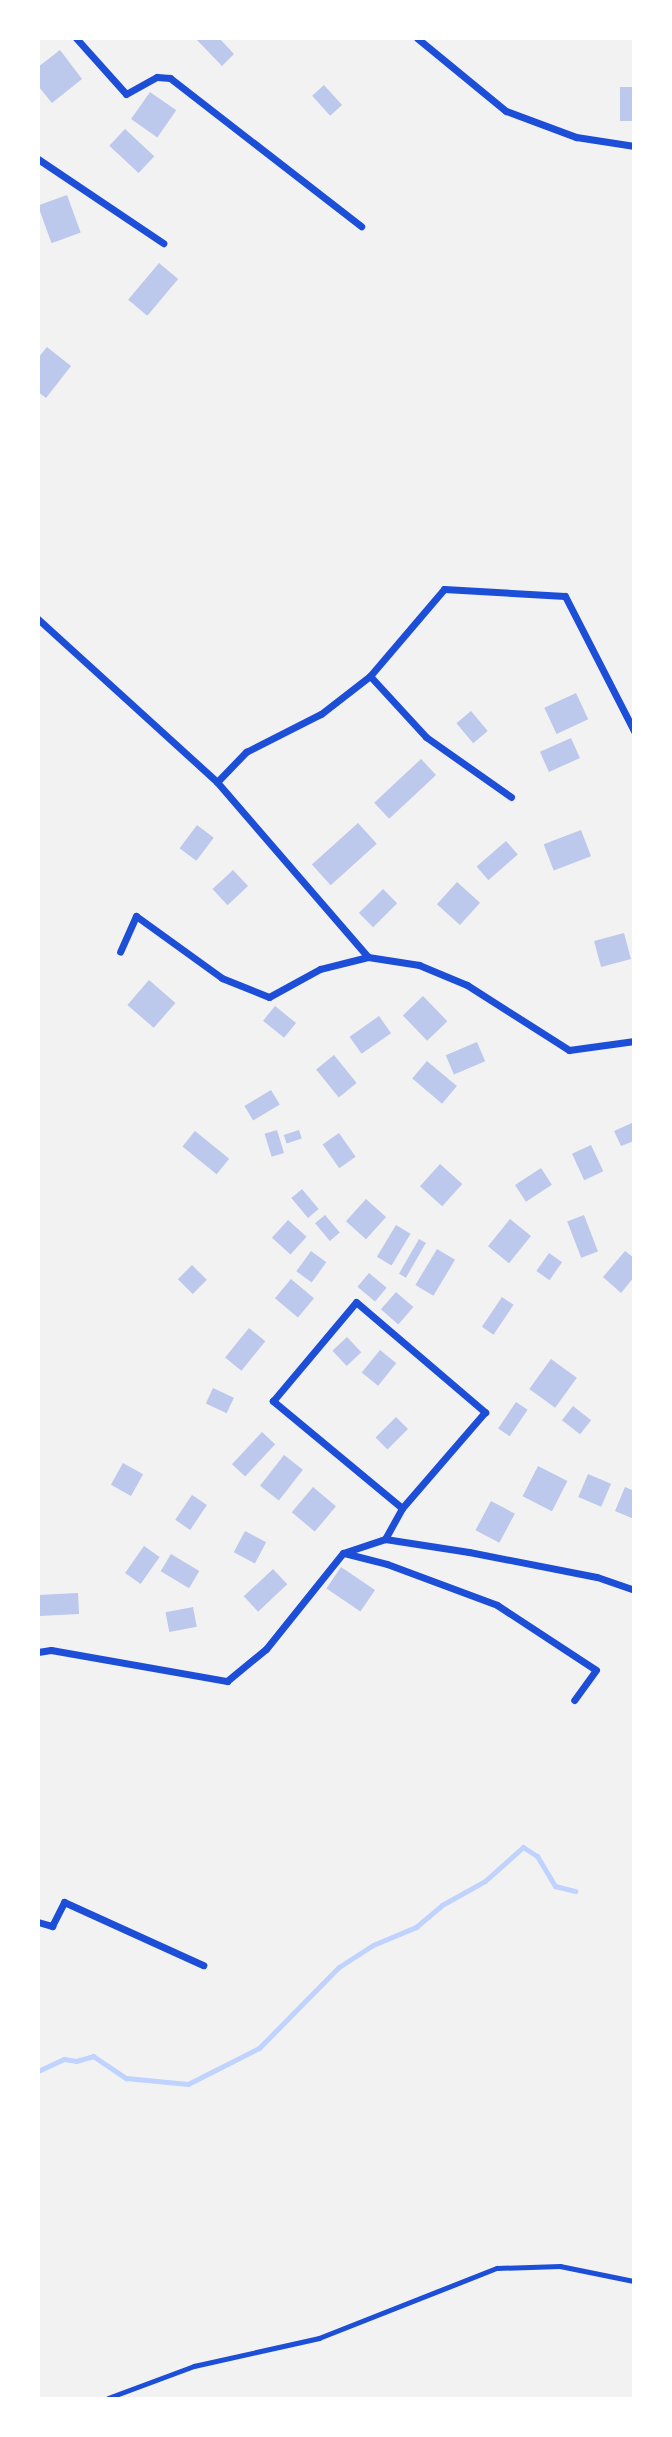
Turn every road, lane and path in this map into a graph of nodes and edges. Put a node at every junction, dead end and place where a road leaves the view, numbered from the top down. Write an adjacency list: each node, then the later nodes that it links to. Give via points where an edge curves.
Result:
1 (76, 38): 5 (street, via 125,94 157,77 170,78)
2 (417, 38): 3 (street, via 506,111 576,137)
3 (634, 146)
4 (38, 159): 6 (street)
5 (361, 226)
6 (163, 243)
7 (38, 620): 10 (street)
8 (370, 676): 9 (street, via 444,590 565,596); 10 (street, via 321,714 246,752); 11 (street, via 426,737)
9 (634, 731)
10 (217, 782): 13 (street)
11 (511, 797)
12 (120, 952): 13 (street, via 136,916 222,978 269,997 320,969)
13 (368, 957): 14 (street, via 419,965 467,985 569,1050)
14 (634, 1041)
15 (402, 1508): 15 (street, via 485,1412 356,1302 272,1401); 16 (street)
16 (385, 1539): 17 (street); 18 (street, via 571,1572)
17 (343, 1553): 19 (street, via 266,1650 227,1681 51,1650); 20 (street, via 387,1564 497,1605 596,1670)
18 (634, 1590)
19 (38, 1652)
20 (574, 1700)
21 (38, 1922): 22 (street, via 52,1926 64,1902)
22 (203, 1965)
23 (634, 2281): 24 (lane, via 560,2266 497,2268 319,2338 194,2366)
24 (108, 2399)

